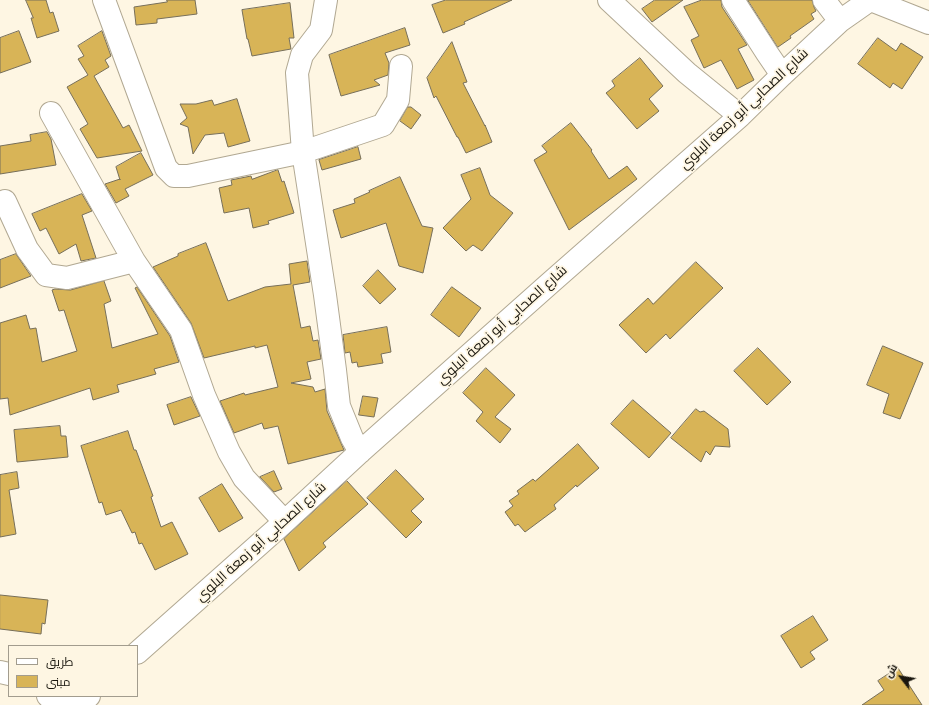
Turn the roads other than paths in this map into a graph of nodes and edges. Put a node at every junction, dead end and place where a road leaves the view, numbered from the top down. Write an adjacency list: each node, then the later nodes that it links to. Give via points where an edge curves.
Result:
1 (104, 0): 13 (street, via 166,168 174,176 188,176)
2 (326, 0): 13 (street, via 321,30 302,55 297,73)
3 (609, 0): 12 (street, via 687,73)
4 (733, 0): 10 (street)
5 (824, 0): 7 (street)
6 (870, 0): 7 (street, شارع الصحابي أبو زمعة البلوي); 8 (street)
7 (840, 21): 10 (street, شارع الصحابي أبو زمعة البلوي)
8 (929, 23)
9 (401, 66): 13 (street, via 398,100 383,125)
10 (782, 75): 12 (street, شارع الصحابي أبو زمعة البلوي)
11 (51, 113): 15 (street)
12 (740, 116): 16 (street, شارع الصحابي أبو زمعة البلوي)
13 (303, 152): 16 (street, via 339,406)
14 (5, 201): 15 (street, via 27,249 46,275 67,278)
15 (134, 261): 17 (street, via 181,330 228,452 244,478)
16 (360, 452): 17 (street, شارع الصحابي أبو زمعة البلوي)
17 (284, 521): 18 (street, شارع الصحابي أبو زمعة البلوي)
18 (138, 652)
19 (50, 697): 21 (street)
20 (88, 697): 22 (street)
21 (64, 705)
22 (78, 705)

